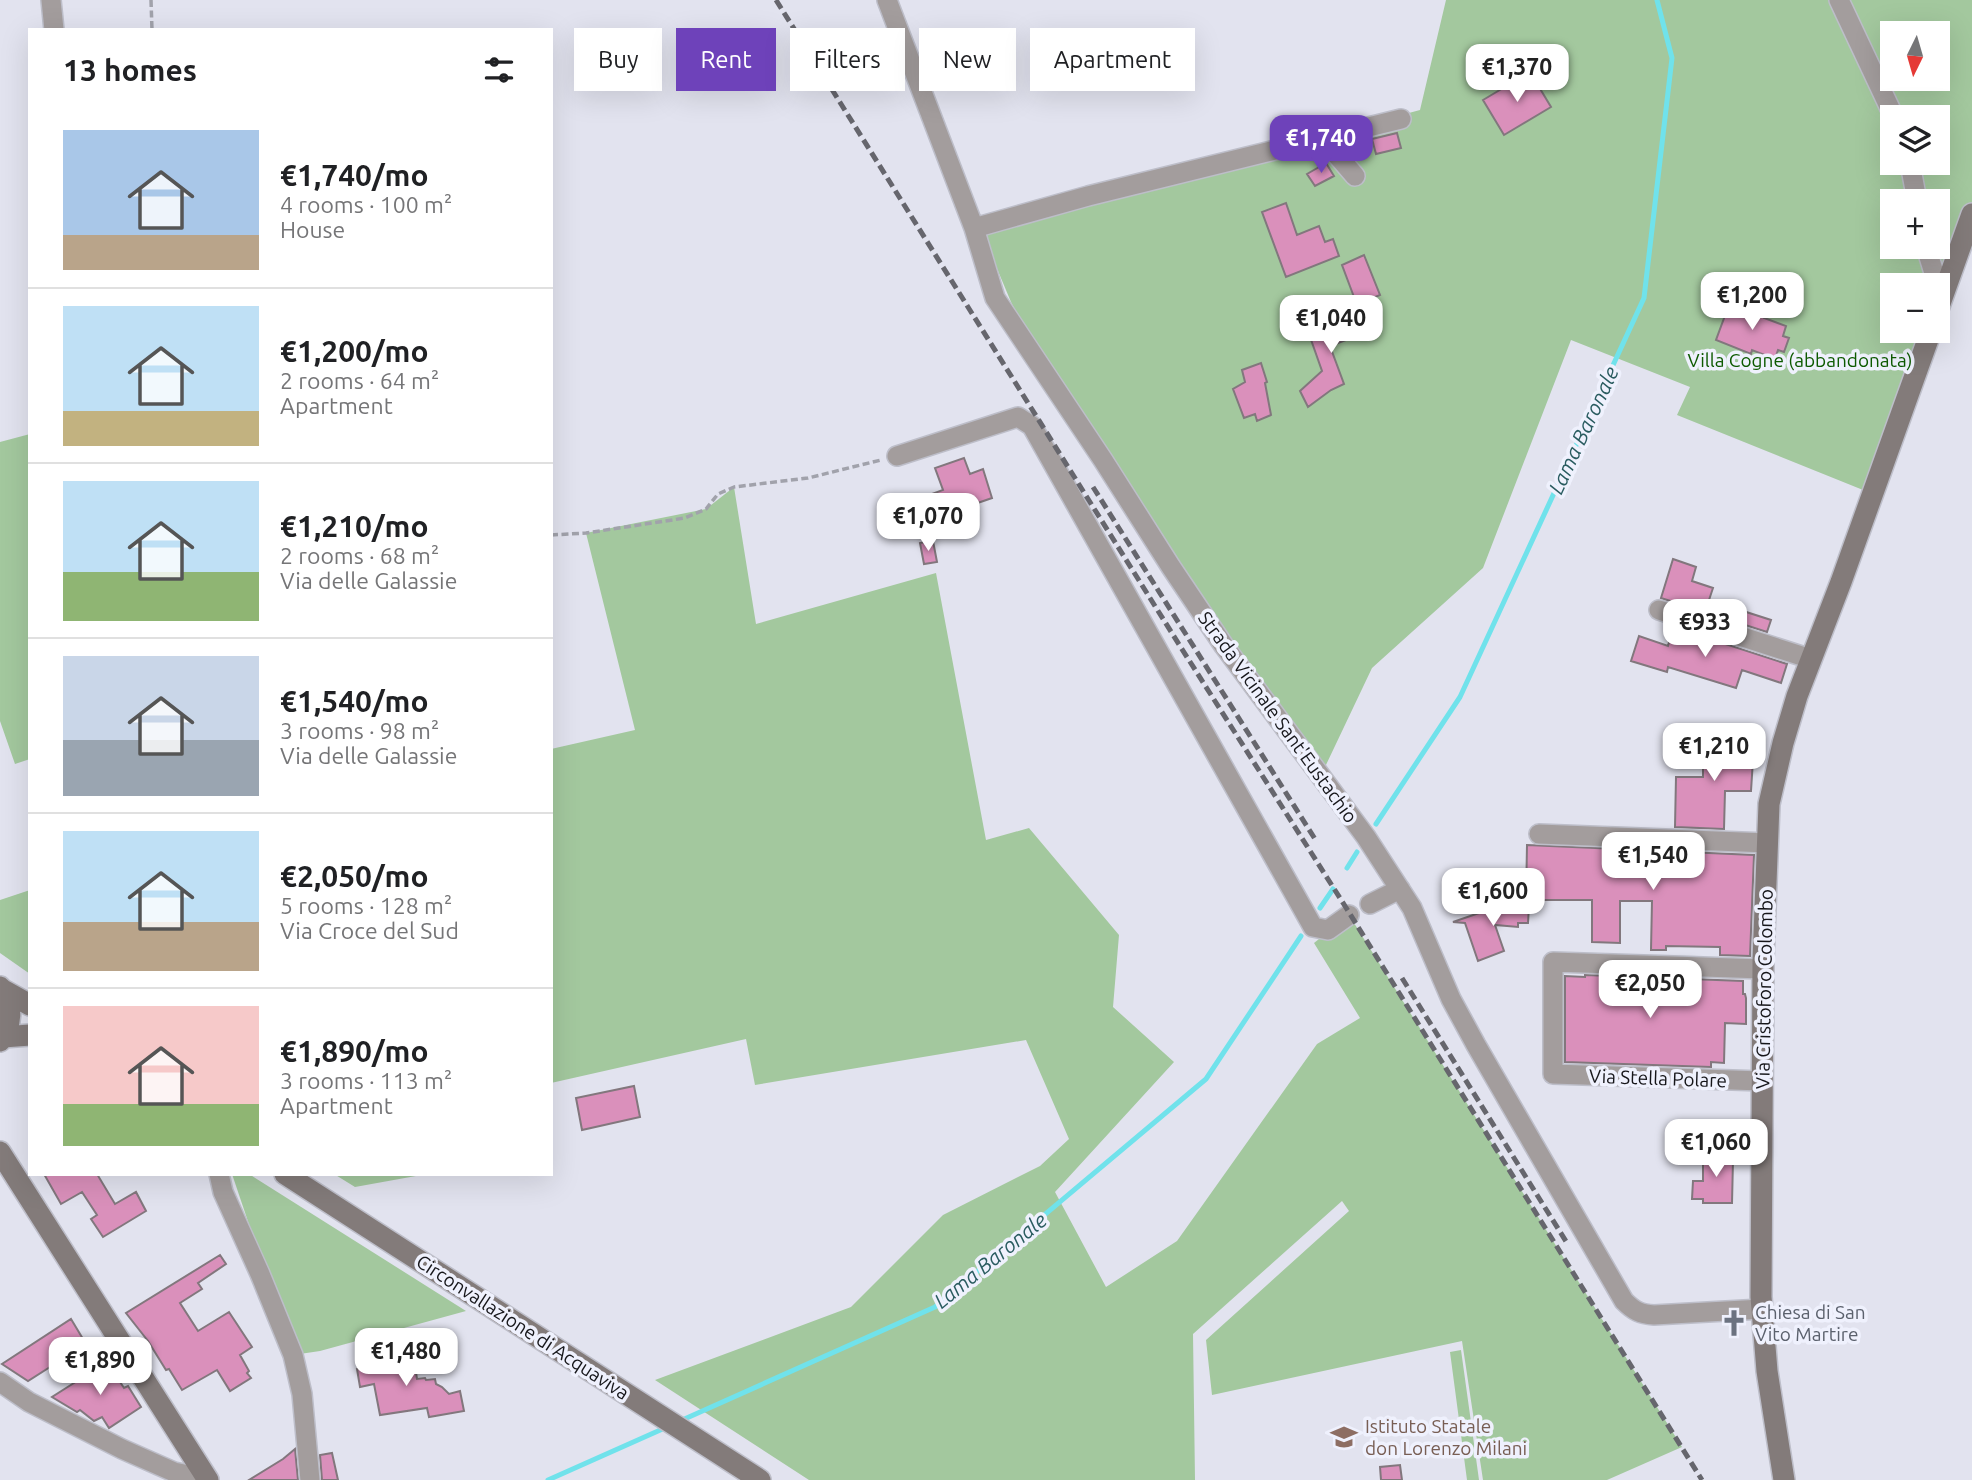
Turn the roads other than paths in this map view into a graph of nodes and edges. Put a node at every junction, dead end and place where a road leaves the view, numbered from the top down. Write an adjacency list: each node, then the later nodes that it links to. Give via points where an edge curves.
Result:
1 (51, 0): 4 (street)
2 (887, 0): 10 (street, Strada Vicinale Sant'Eustachio)
3 (1839, 0): 5 (street)
4 (54, 28)
5 (1888, 105)
6 (1401, 119): 7 (street)
7 (1312, 141): 8 (street, via 1336,154); 10 (street)
8 (1355, 176)
9 (1972, 214): 11 (main road)
10 (974, 228): 18 (street, Strada Vicinale Sant'Eustachio, via 995,298 1224,646 1366,836)
11 (1950, 276)
12 (1926, 343): 15 (main road, Via Cristoforo Colombo)
13 (897, 456): 20 (street, via 1018,417 1032,426 1313,927 1328,930)
14 (1659, 610): 15 (street)
15 (1811, 659): 17 (main road, Via Cristoforo Colombo, via 1774,776)
16 (1539, 834): 17 (street)
17 (1767, 843): 21 (main road, Via Cristoforo Colombo)
18 (1400, 889): 19 (street); 30 (street, Strada Vicinale Sant'Eustachio, via 1469,1034 1624,1301 1633,1311 1654,1315)
19 (1370, 904)
20 (1349, 915)
21 (1763, 968): 26 (main road, Via Cristoforo Colombo); 26 (street, Via Stella Polare, via 1553,962 1553,1074)
22 (1, 988): 23 (main road); 25 (main road, via 10,1013)
23 (28, 1004)
24 (28, 1035): 25 (main road)
25 (2, 1039)
26 (1762, 1081): 30 (main road, Via Cristoforo Colombo)
27 (1, 1152): 33 (main road)
28 (219, 1176): 34 (street, via 292,1355 302,1394)
29 (288, 1176): 35 (main road, Circonvallazione di Acquaviva)
30 (1762, 1309): 32 (main road, Via Cristoforo Colombo)
31 (0, 1382): 33 (street, via 29,1402 122,1449 174,1472)
32 (1780, 1449): 36 (main road); 37 (main road)
33 (208, 1480)
34 (310, 1480)
35 (760, 1480)
36 (1784, 1480)
37 (1794, 1480)

